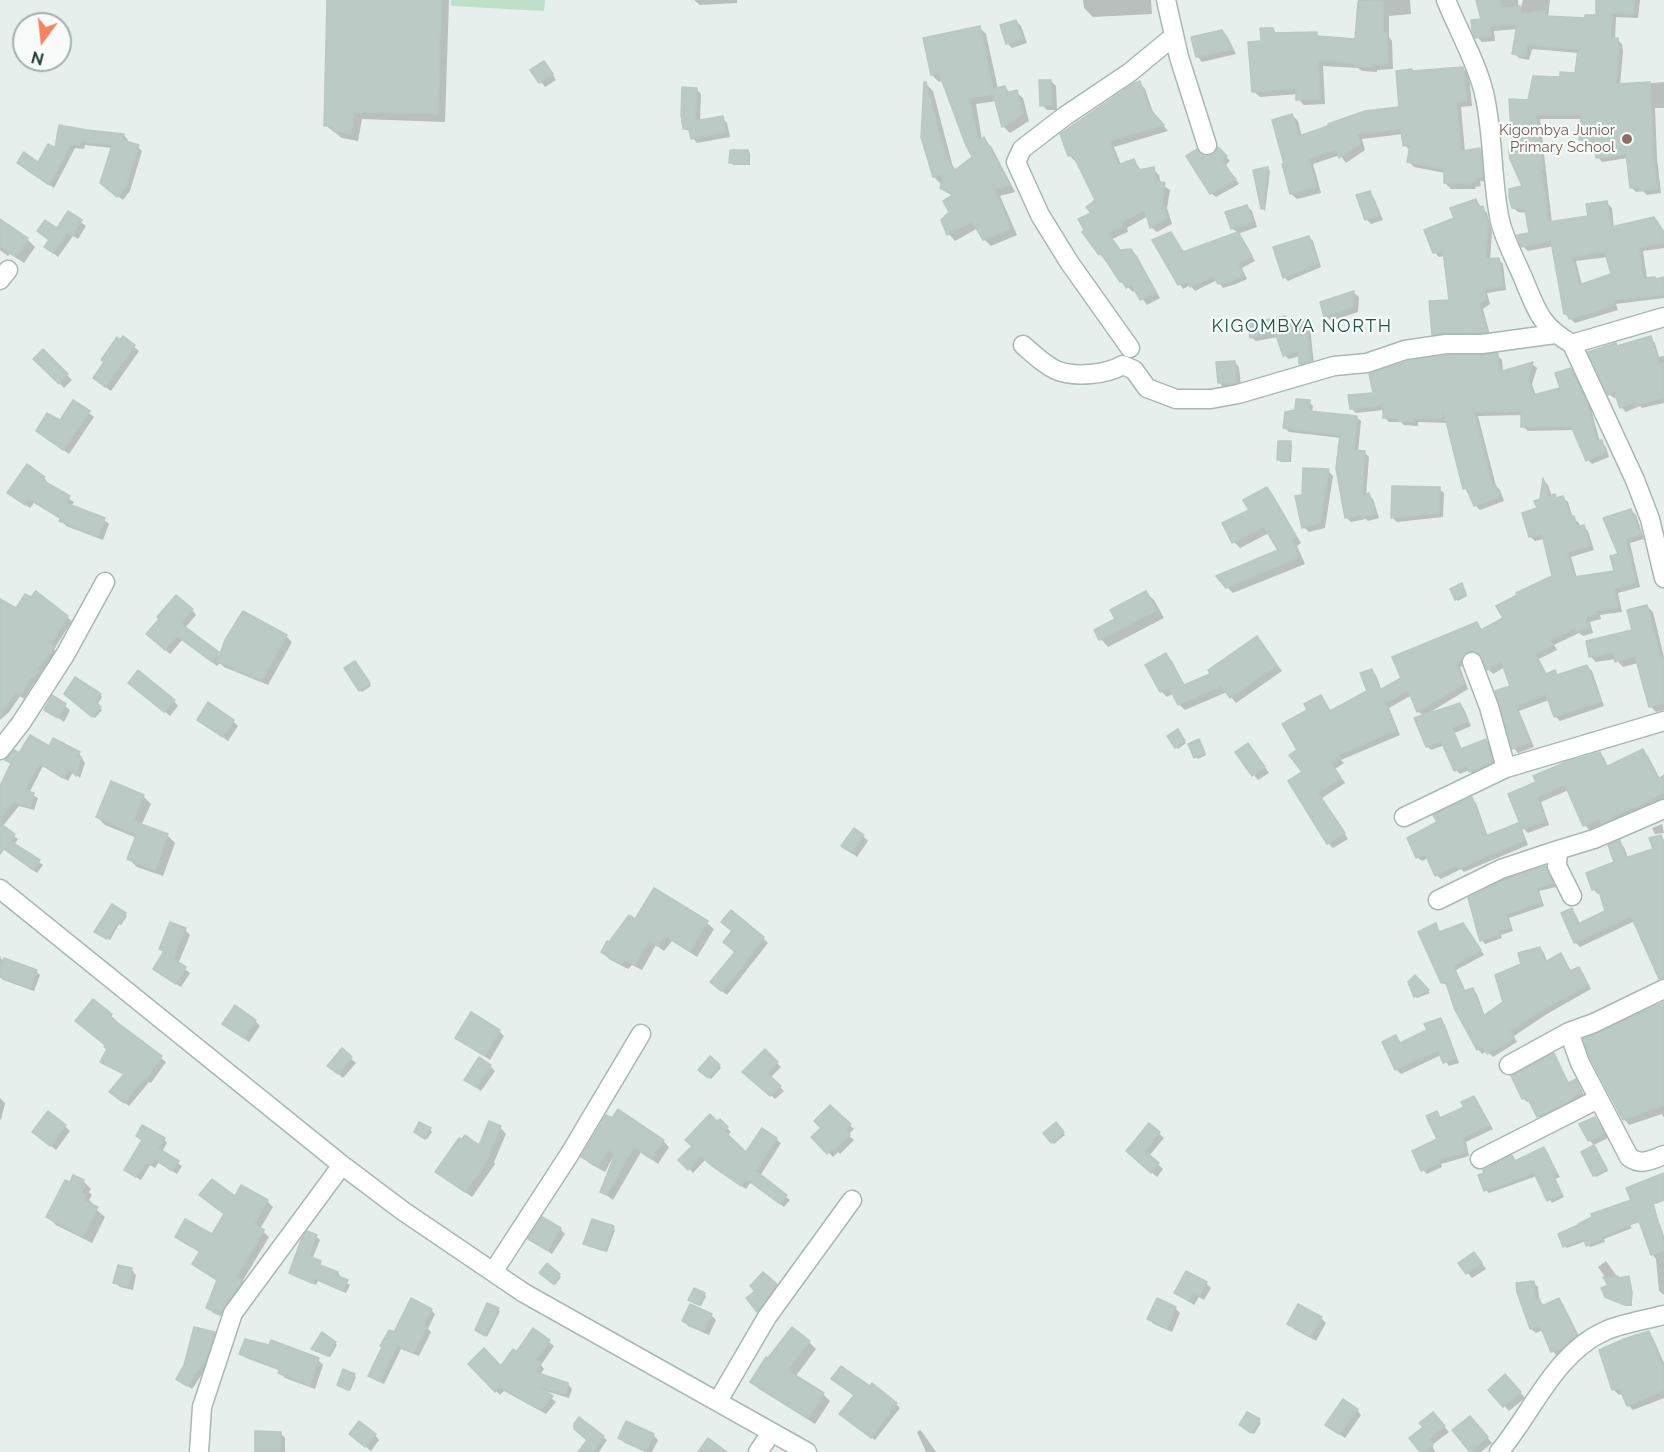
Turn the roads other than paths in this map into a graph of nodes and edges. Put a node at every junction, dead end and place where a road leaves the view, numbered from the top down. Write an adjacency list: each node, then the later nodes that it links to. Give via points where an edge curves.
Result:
1 (1166, 0): 3 (street)
2 (1446, 0): 6 (street, via 1484,90 1500,223 1537,312)
3 (1174, 36): 4 (street); 9 (street, via 1022,149 1016,162 1063,253)
4 (1207, 145)
5 (1664, 317): 7 (street)
6 (1555, 334): 7 (street); 8 (street, via 1405,350 1238,394 1199,399 1176,399 1147,388 1134,370 1123,365 1110,372 1069,376 1046,365)
7 (1572, 344): 10 (street, via 1650,519)
8 (1023, 345)
9 (1130, 348)
10 (1664, 578)
11 (105, 582): 14 (street, via 64,655)
12 (1472, 662): 15 (street)
13 (1664, 721): 15 (street)
14 (0, 750)
15 (1506, 768): 17 (street)
16 (1664, 809): 18 (street)
17 (1404, 817)
18 (1558, 850): 20 (street, via 1557,866); 21 (street, via 1502,869)
19 (0, 889): 29 (street)
20 (1572, 896)
21 (1438, 900)
22 (1664, 989): 23 (street)
23 (1569, 1032): 25 (street); 26 (street)
24 (641, 1034): 31 (street)
25 (1509, 1065)
26 (1598, 1099): 27 (street, via 1633,1160 1643,1163); 28 (street)
27 (1664, 1155)
28 (1480, 1159)
29 (342, 1165): 31 (street); 35 (street, via 232,1313 202,1407)
30 (852, 1200): 33 (street, via 767,1317)
31 (493, 1272): 33 (street)
32 (1664, 1315): 38 (street, via 1605,1331 1581,1347 1549,1379)
33 (718, 1401): 34 (street)
34 (771, 1433): 36 (street); 37 (street)
35 (199, 1452)
36 (758, 1452)
37 (807, 1452)
38 (1499, 1452)

